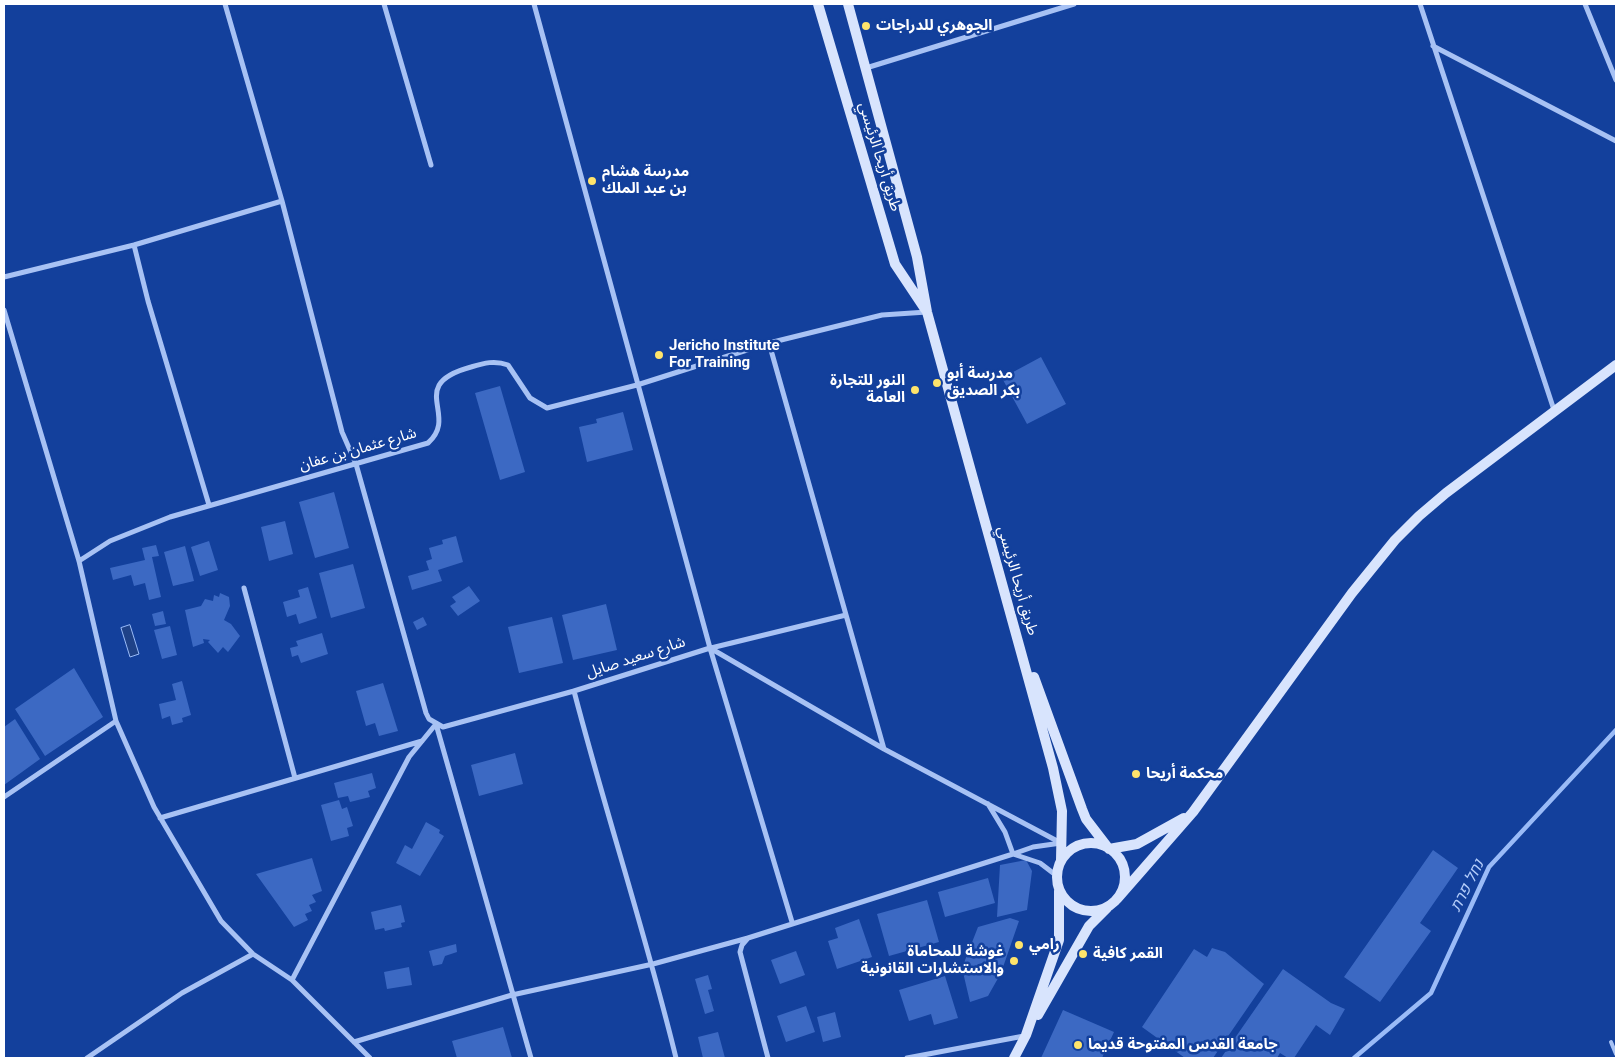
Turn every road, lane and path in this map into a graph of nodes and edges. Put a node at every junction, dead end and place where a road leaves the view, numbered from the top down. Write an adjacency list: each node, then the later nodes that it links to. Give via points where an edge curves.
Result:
1 (225, 4): 14 (street)
2 (384, 4): 13 (street)
3 (534, 4): 21 (street)
4 (818, 4): 18 (main road, طريق أريحا الرئيسي, via 895,264)
5 (848, 4): 10 (main road, طريق أريحا الرئيسي)
6 (1074, 4): 10 (street)
7 (1420, 4): 9 (street)
8 (1586, 4): 11 (street)
9 (1433, 46): 12 (street); 22 (street)
10 (866, 68): 18 (main road, طريق أريحا الرئيسي, via 918,257)
11 (1616, 80)
12 (1616, 141)
13 (431, 165)
14 (282, 202): 15 (street); 23 (street, via 342,432)
15 (134, 245): 16 (street); 24 (street)
16 (4, 277)
17 (4, 310): 25 (street)
18 (926, 312): 19 (street, شارع عثمان بن عفان, via 882,315); 28 (main road, طريق أريحا الرئيسي)
19 (769, 343): 21 (street, شارع عثمان بن عفان); 27 (street)
20 (1616, 365): 22 (main road)
21 (636, 385): 23 (street, شارع عثمان بن عفان, via 548,408 530,398 508,365 489,362 453,372 440,381 436,390 439,423 428,443); 29 (street)
22 (1554, 410): 38 (main road, via 1446,493 1395,540)
23 (356, 464): 24 (street, شارع عثمان بن عفان); 32 (street, via 426,713)
24 (209, 505): 25 (street, شارع عثمان بن عفان, via 110,541)
25 (79, 561): 31 (street)
26 (244, 588): 35 (street)
27 (846, 615): 29 (street); 34 (street)
28 (1015, 629): 40 (main road, طريق أريحا الرئيسي, via 1055,776 1062,811); 41 (main road, via 1082,809 1089,824)
29 (710, 648): 30 (street, شارع سعيد صايل); 34 (street); 48 (street, شارع سعيد صايل)
30 (574, 691): 32 (street, via 443,727); 51 (street, شارع سعيد صايل, via 635,912)
31 (116, 721): 36 (street); 39 (street)
32 (436, 724): 33 (street); 53 (street)
33 (422, 740): 35 (street); 52 (street, via 408,757)
34 (884, 749): 37 (street)
35 (295, 778): 39 (street)
36 (4, 798)
37 (987, 803): 40 (street); 42 (street, via 1005,832)
38 (1193, 812): 41 (main road, via 1136,844); 46 (main road)
39 (160, 818): 50 (street, via 221,921)
40 (1062, 843): 42 (street); 43 (main road, طريق أريحا الرئيسي)
41 (1110, 849): 43 (main road, via 1089,843 1073,848); 46 (main road, via 1120,858 1125,877)
42 (1013, 854): 44 (street, via 1040,863); 48 (street)
43 (1062, 860): 44 (main road)
44 (1057, 876): 45 (main road)
45 (1060, 891): 47 (main road, via 1075,908 1086,911); 54 (main road, via 1059,940)
46 (1117, 899): 47 (main road)
47 (1108, 906): 54 (main road, via 1089,926)
48 (792, 922): 49 (street)
49 (748, 938): 51 (street); 62 (street, via 740,952)
50 (253, 954): 52 (street); 58 (street, via 182,993)
51 (653, 964): 53 (street); 61 (street, شارع سعيد صايل)
52 (292, 980): 55 (street)
53 (512, 995): 55 (street); 60 (street)
54 (1026, 1035): 63 (street); 64 (main road)
55 (354, 1042): 59 (street)
56 (1611, 1042): 57 (lane)
57 (1616, 1054)
58 (87, 1058)
59 (370, 1058)
60 (531, 1058)
61 (676, 1058)
62 (768, 1058)
63 (907, 1058)
64 (1014, 1058)

